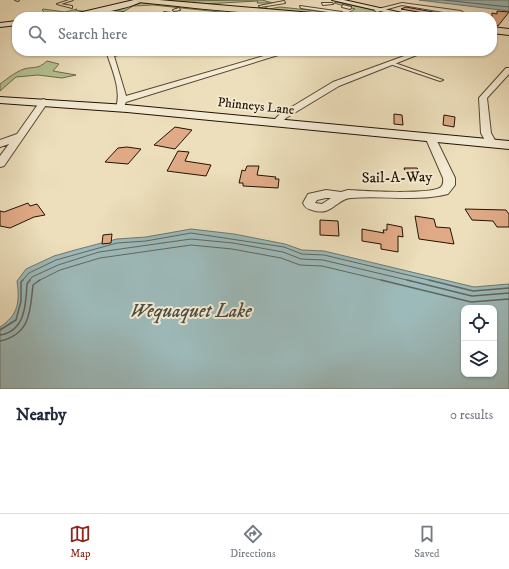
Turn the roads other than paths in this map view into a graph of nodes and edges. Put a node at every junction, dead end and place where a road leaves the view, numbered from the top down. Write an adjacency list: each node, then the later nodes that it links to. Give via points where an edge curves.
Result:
1 (72, 0): 12 (lane, via 58,4)
2 (139, 0): 18 (main road); 20 (main road)
3 (269, 1): 4 (lane)
4 (276, 1)
5 (284, 2): 8 (lane)
6 (333, 2): 7 (lane); 17 (main road)
7 (324, 3)
8 (273, 4): 9 (lane); 10 (lane)
9 (277, 5)
10 (260, 6)
11 (343, 6): 14 (lane)
12 (71, 7)
13 (304, 7): 21 (lane)
14 (350, 8)
15 (179, 9): 16 (lane)
16 (174, 10)
17 (377, 10): 22 (main road); 23 (street, via 402,4)
18 (104, 11): 19 (lane)
19 (114, 12)
20 (312, 12)
21 (330, 12)
22 (390, 12)
23 (454, 12)
24 (12, 24): 25 (main road)
25 (0, 25)
26 (497, 30): 27 (main road)
27 (509, 32)
28 (111, 56): 36 (street)
29 (272, 56): 36 (street)
30 (410, 56): 31 (street)
31 (391, 63): 33 (lane); 37 (street, via 332,86)
32 (509, 70): 41 (street, via 483,98 486,133)
33 (441, 80)
34 (0, 100): 35 (main road, Phinneys Lane)
35 (44, 102): 36 (main road, Phinneys Lane); 38 (street)
36 (121, 104): 37 (main road, Phinneys Lane)
37 (277, 122): 39 (main road, Phinneys Lane)
38 (19, 136): 40 (street); 43 (street)
39 (431, 139): 41 (main road, Phinneys Lane); 44 (street, Sail-A-Way, via 449,178 449,185 444,191 422,195)
40 (0, 144)
41 (492, 144): 42 (main road, Phinneys Lane)
42 (509, 145)
43 (0, 164)
44 (341, 196)

